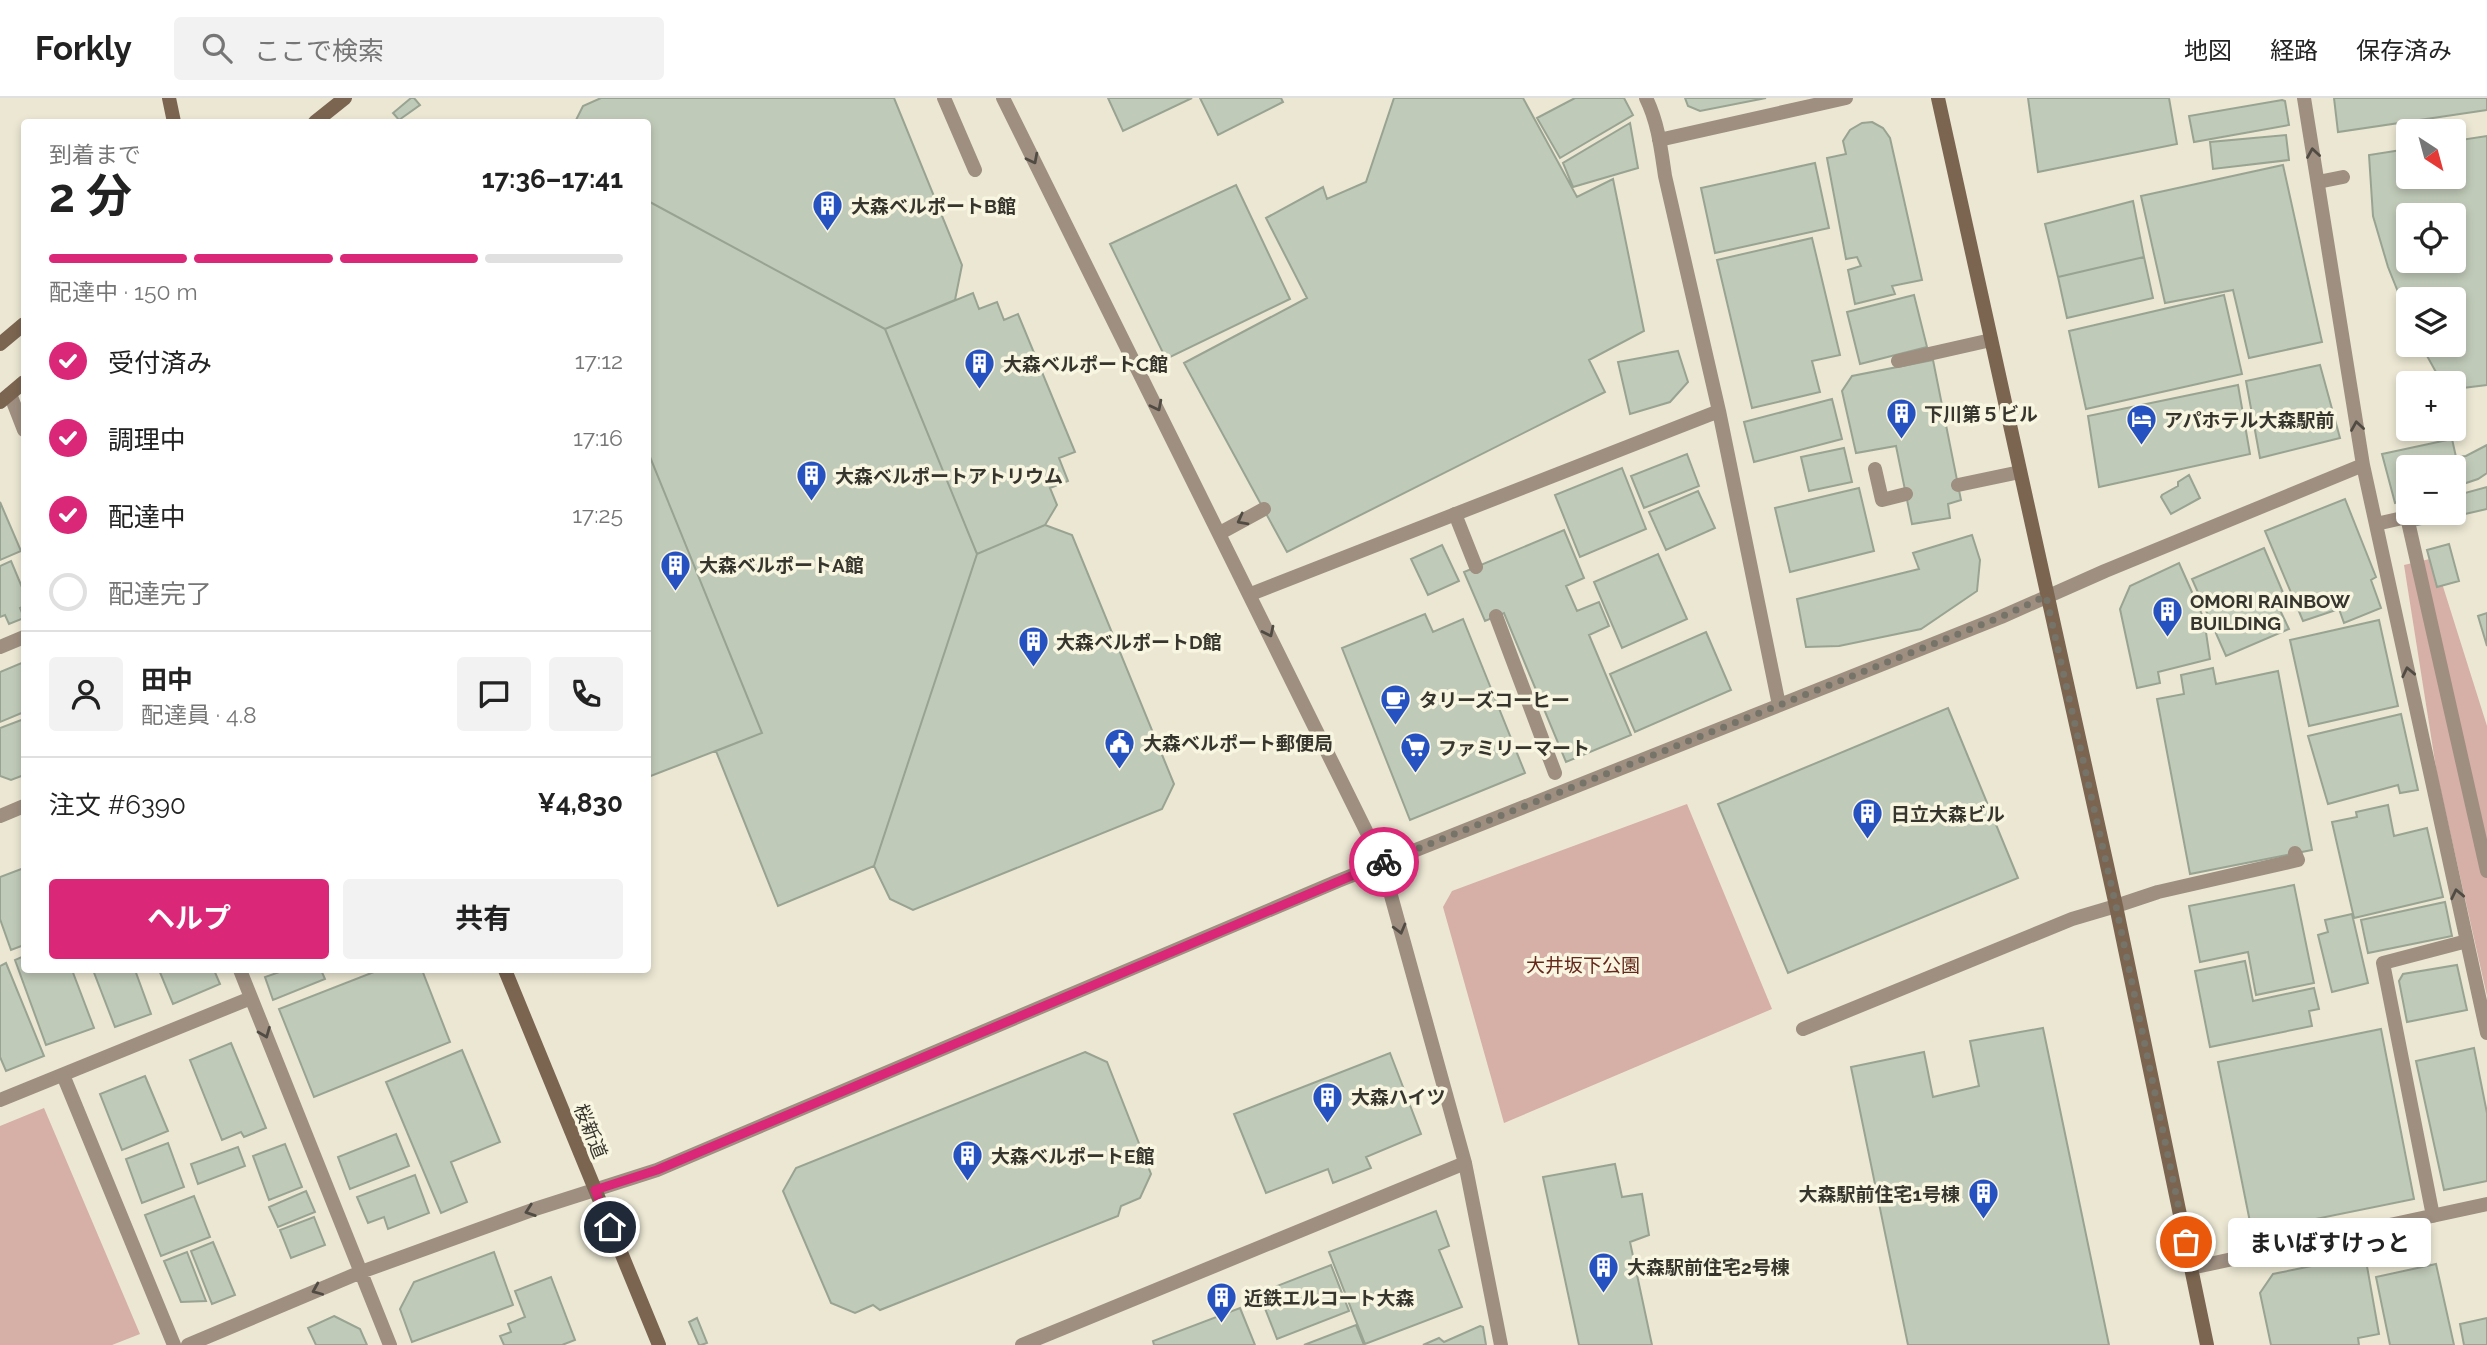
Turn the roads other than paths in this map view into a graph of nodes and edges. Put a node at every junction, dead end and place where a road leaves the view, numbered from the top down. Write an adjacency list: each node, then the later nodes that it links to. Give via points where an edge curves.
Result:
1 (169, 98): 9 (street)
2 (345, 98): 10 (street)
3 (944, 98): 12 (street)
4 (1003, 98): 31 (street, one-way to 31)
5 (1646, 98): 11 (street)
6 (1846, 98): 11 (street)
7 (1938, 98): 16 (street)
8 (2304, 98): 14 (street, one-way to 8)
9 (173, 119)
10 (319, 119)
11 (1659, 140): 21 (street)
12 (975, 170)
13 (2343, 177): 14 (street)
14 (2318, 182): 23 (street, one-way to 14)
15 (21, 326): 17 (street)
16 (1991, 340): 18 (street); 25 (street)
17 (0, 344)
18 (1898, 361)
19 (21, 385): 20 (street)
20 (5, 398): 22 (street)
21 (1719, 411): 29 (street); 38 (street)
22 (21, 425)
23 (2363, 465): 30 (street); 34 (street)
24 (1875, 469): 27 (street, via 1882,500)
25 (2020, 472): 26 (street); 34 (street)
26 (1958, 485)
27 (1906, 494)
28 (1264, 509): 31 (street, one-way to 31)
29 (1455, 514): 32 (street); 33 (street)
30 (2376, 524): 44 (street, via 2407,517); 46 (street, one-way to 30)
31 (1220, 533): 33 (street)
32 (1476, 567)
33 (1251, 594): 43 (street, one-way to 43)
34 (2046, 596): 38 (street); 45 (street)
35 (1496, 616): 39 (street)
36 (21, 638): 37 (street)
37 (0, 647)
38 (1779, 705): 43 (street)
39 (1555, 773)
40 (21, 807): 41 (street)
41 (0, 816)
42 (2295, 853): 45 (street, via 2298,860)
43 (1382, 863): 54 (street, one-way to 54); 55 (street, via 657,1170)
44 (2487, 871)
45 (2116, 906): 50 (street, via 2072,919); 58 (street)
46 (2467, 941): 51 (street); 57 (street, via 2384,963)
47 (241, 973): 49 (street)
48 (506, 973): 55 (street, 桜新道)
49 (251, 998): 52 (street); 59 (street, one-way to 59)
50 (1803, 1029)
51 (2487, 1033)
52 (63, 1075): 53 (street); 60 (street)
53 (0, 1100)
54 (1465, 1163): 64 (street); 65 (street)
55 (595, 1190): 59 (street, one-way to 59); 63 (street, 桜新道)
56 (2487, 1204): 57 (street)
57 (2433, 1216): 58 (street)
58 (2191, 1268): 66 (street)
59 (361, 1272): 61 (street, one-way to 61); 62 (street)
60 (174, 1345)
61 (188, 1345)
62 (390, 1345)
63 (659, 1345)
64 (1022, 1345)
65 (1501, 1345)
66 (2207, 1345)

